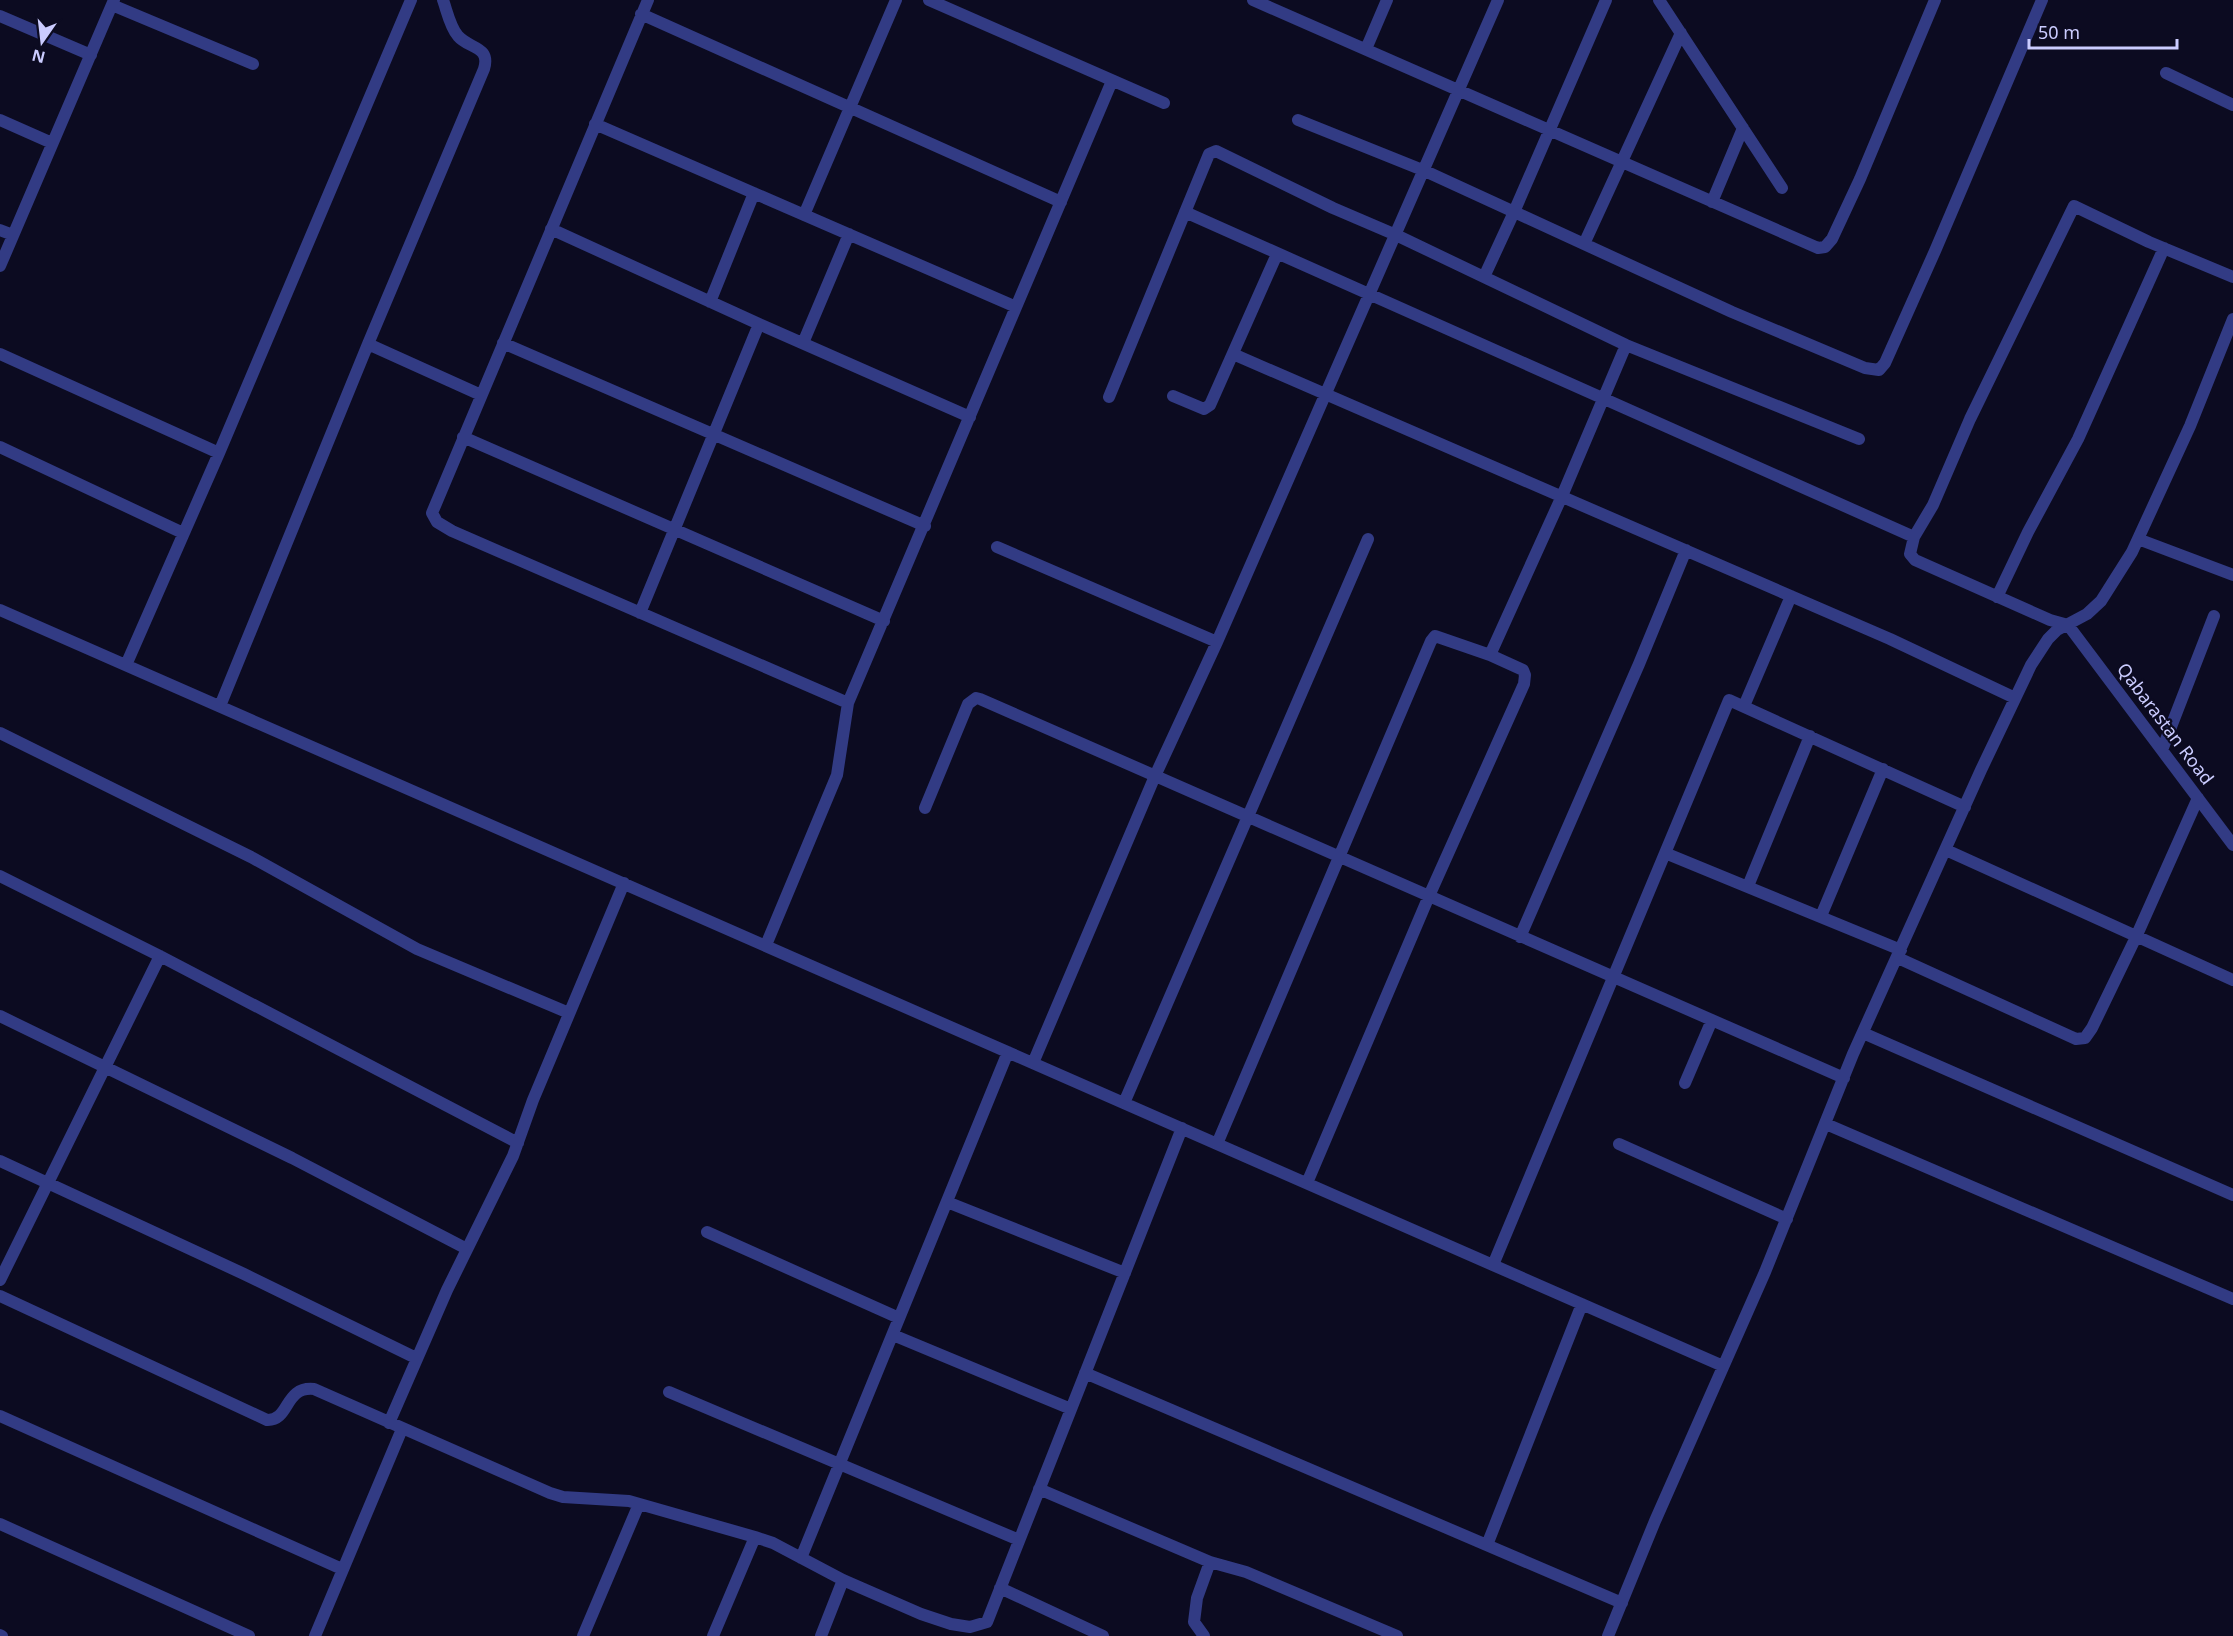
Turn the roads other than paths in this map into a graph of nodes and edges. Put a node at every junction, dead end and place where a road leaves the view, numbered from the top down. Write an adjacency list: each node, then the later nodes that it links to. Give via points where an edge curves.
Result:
1 (411, 0): 74 (street)
2 (443, 0): 59 (street, via 458,36 484,54 486,61)
3 (648, 0): 15 (street)
4 (896, 0): 26 (street)
5 (928, 0): 22 (street)
6 (1253, 0): 14 (street)
7 (1387, 0): 18 (street)
8 (1498, 0): 23 (street)
9 (1606, 0): 31 (street)
10 (1659, 0): 17 (street)
11 (1935, 0): 38 (street, via 1864,169 1826,247 1808,245)
12 (2042, 0): 47 (street, via 1935,251 1879,370 1865,368 1732,312)
13 (113, 3): 19 (street); 20 (street)
14 (1273, 4): 18 (street)
15 (641, 15): 26 (street); 29 (street)
16 (0, 16): 19 (street)
17 (1681, 33): 30 (street); 33 (street)
18 (1366, 49): 23 (street)
19 (91, 55): 32 (street)
20 (253, 64)
21 (2166, 73): 25 (street)
22 (1112, 81): 24 (street); 37 (street)
23 (1458, 90): 31 (street); 34 (street)
24 (1164, 104)
25 (2233, 105)
26 (849, 107): 37 (street); 41 (street)
27 (0, 120): 32 (street)
28 (1298, 120): 34 (street)
29 (595, 124): 36 (street); 42 (street)
30 (1743, 128): 35 (street); 38 (street)
31 (1550, 131): 33 (street); 40 (street)
32 (52, 143): 46 (street)
33 (1621, 162): 38 (street); 47 (street)
34 (1425, 171): 40 (street); 45 (street)
35 (1782, 188)
36 (754, 193): 41 (street); 54 (street)
37 (1060, 202): 55 (street)
38 (1712, 202)
39 (1185, 212): 45 (street, via 1209,154 1216,151); 49 (street); 67 (street)
40 (1514, 212): 47 (street); 51 (street)
41 (804, 215): 44 (street)
42 (551, 229): 54 (street); 58 (street)
43 (0, 230): 46 (street)
44 (849, 234): 55 (street); 60 (street)
45 (1396, 235): 51 (street); 53 (street)
46 (13, 236): 50 (street)
47 (1584, 244)
48 (2164, 248): 52 (street); 79 (street, via 2074,206 1933,505); 86 (street, via 2078,439)
49 (1277, 254): 53 (street); 63 (street)
50 (0, 266)
51 (1484, 277): 61 (street)
52 (2233, 277)
53 (1369, 295): 64 (street); 68 (street)
54 (710, 302): 57 (street)
55 (1016, 307): 69 (street)
56 (2233, 320): 81 (street)
57 (759, 324): 60 (street); 70 (street)
58 (503, 343): 65 (street); 70 (street)
59 (368, 344): 65 (street); 97 (street)
60 (803, 344): 69 (street)
61 (1626, 345): 68 (street); 72 (street)
62 (0, 354): 74 (street)
63 (1233, 354): 64 (street); 66 (street, via 1207,408)
64 (1325, 394): 75 (street); 92 (street)
65 (480, 395): 71 (street)
66 (1173, 396)
67 (1109, 397)
68 (1603, 399): 75 (street); 79 (street)
69 (970, 417): 76 (street)
70 (714, 433): 76 (street); 77 (street)
71 (463, 436): 77 (street); 88 (street, via 433,508 437,522)
72 (1859, 439)
73 (0, 447): 78 (street)
74 (219, 453): 78 (street)
75 (1562, 496): 83 (street); 93 (street)
76 (925, 526): 90 (street)
77 (674, 529): 88 (street); 90 (street)
78 (183, 534): 94 (street)
79 (1914, 537): 86 (street, via 1910,554 1915,560)
80 (1368, 539): 107 (street)
81 (2138, 539): 84 (street); 91 (street, via 2101,601)
82 (996, 547): 92 (street)
83 (1686, 550): 85 (street); 117 (street)
84 (2233, 575)
85 (1791, 596): 95 (street); 98 (street)
86 (1997, 597): 91 (street)
87 (0, 610): 94 (street)
88 (640, 613): 96 (street)
89 (2214, 616): 101 (street)
90 (884, 621): 96 (street)
91 (2068, 625): 95 (street, via 2048,639); 101 (street, Qabarastan Road)
92 (1217, 642): 103 (street)
93 (1490, 655): 111 (street, via 1435,636 1431,641); 115 (street, via 1523,670 1524,684)
94 (126, 665): 97 (street)
95 (2015, 698): 105 (street)
96 (848, 703): 119 (street, via 837,776)
97 (220, 706): 113 (street)
98 (1744, 706): 100 (street); 110 (street, via 1729,700)
99 (0, 733): 124 (street, via 251,857 417,949)
100 (1810, 736): 102 (street); 114 (street)
101 (2162, 750): 104 (street, Qabarastan Road)
102 (1883, 769): 105 (street); 116 (street)
103 (1155, 776): 106 (street, via 976,698 968,705); 107 (street); 129 (street)
104 (2198, 798): 108 (street, Qabarastan Road); 118 (street)
105 (1965, 807): 109 (street)
106 (925, 808)
107 (1246, 816): 111 (street); 133 (street)
108 (2233, 845)
109 (1946, 850): 118 (street); 120 (street)
110 (1665, 853): 114 (street); 122 (street)
111 (1338, 856): 115 (street); 137 (street)
112 (0, 876): 121 (street)
113 (624, 883): 119 (street); 124 (street)
114 (1748, 886): 116 (street)
115 (1429, 896): 117 (street); 140 (street)
116 (1821, 916): 120 (street)
117 (1520, 936): 122 (street)
118 (2136, 936): 120 (street, via 2092,1028 2080,1040); 123 (street)
119 (766, 945): 128 (street)
120 (1899, 954): 127 (street)
121 (160, 956): 130 (street); 136 (street)
122 (1613, 978): 126 (street); 147 (street)
123 (2233, 981)
124 (569, 1013): 136 (street)
125 (0, 1016): 130 (street)
126 (1712, 1020): 131 (street); 132 (street)
127 (1863, 1033): 131 (street); 142 (street)
128 (1008, 1052): 129 (street); 143 (street)
129 (1033, 1063): 133 (street)
130 (105, 1068): 141 (street); 146 (street, via 292,1158)
131 (1844, 1078): 134 (street)
132 (1685, 1083)
133 (1124, 1103): 135 (street)
134 (1826, 1124): 144 (street); 151 (street)
135 (1182, 1128): 137 (street); 148 (street)
136 (518, 1143): 146 (street)
137 (1217, 1144): 140 (street)
138 (1619, 1144): 144 (street)
139 (0, 1161): 141 (street)
140 (1307, 1183): 147 (street)
141 (47, 1184): 149 (street); 155 (street)
142 (2233, 1195)
143 (947, 1203): 148 (street); 153 (street)
144 (1787, 1219): 156 (street)
145 (707, 1232): 153 (street)
146 (467, 1249): 155 (street)
147 (1493, 1265): 152 (street)
148 (1125, 1273): 157 (street)
149 (0, 1280)
150 (0, 1296): 161 (street, via 267,1420 276,1419 294,1395 306,1388)
151 (2233, 1299)
152 (1582, 1304): 156 (street); 169 (street)
153 (899, 1318): 154 (street)
154 (893, 1335): 159 (street); 163 (street)
155 (416, 1358): 161 (street)
156 (1723, 1366): 175 (street)
157 (1085, 1373): 159 (street); 169 (street)
158 (669, 1392): 163 (street)
159 (1071, 1409): 164 (street)
160 (0, 1416): 172 (street)
161 (389, 1423): 162 (street)
162 (402, 1429): 165 (street, via 550,1494); 172 (street)
163 (840, 1463): 168 (street); 170 (street)
164 (1040, 1489): 168 (street); 171 (street)
165 (639, 1504): 167 (street); 178 (street)
166 (0, 1524): 176 (street)
167 (755, 1538): 170 (street); 179 (street)
168 (1019, 1540): 174 (street)
169 (1487, 1545): 175 (street)
170 (801, 1558): 173 (street)
171 (1210, 1562): 182 (street, via 1197,1598 1194,1622); 183 (street, via 1246,1572)
172 (342, 1569): 177 (street)
173 (843, 1580): 174 (street, via 921,1614 970,1627 987,1622); 180 (street)
174 (1000, 1588): 181 (street)
175 (1622, 1603): 184 (street)
176 (249, 1636)
177 (315, 1636)
178 (583, 1636)
179 (713, 1636)
180 (821, 1636)
181 (1103, 1636)
182 (1204, 1636)
183 (1397, 1636)
184 (1608, 1636)

